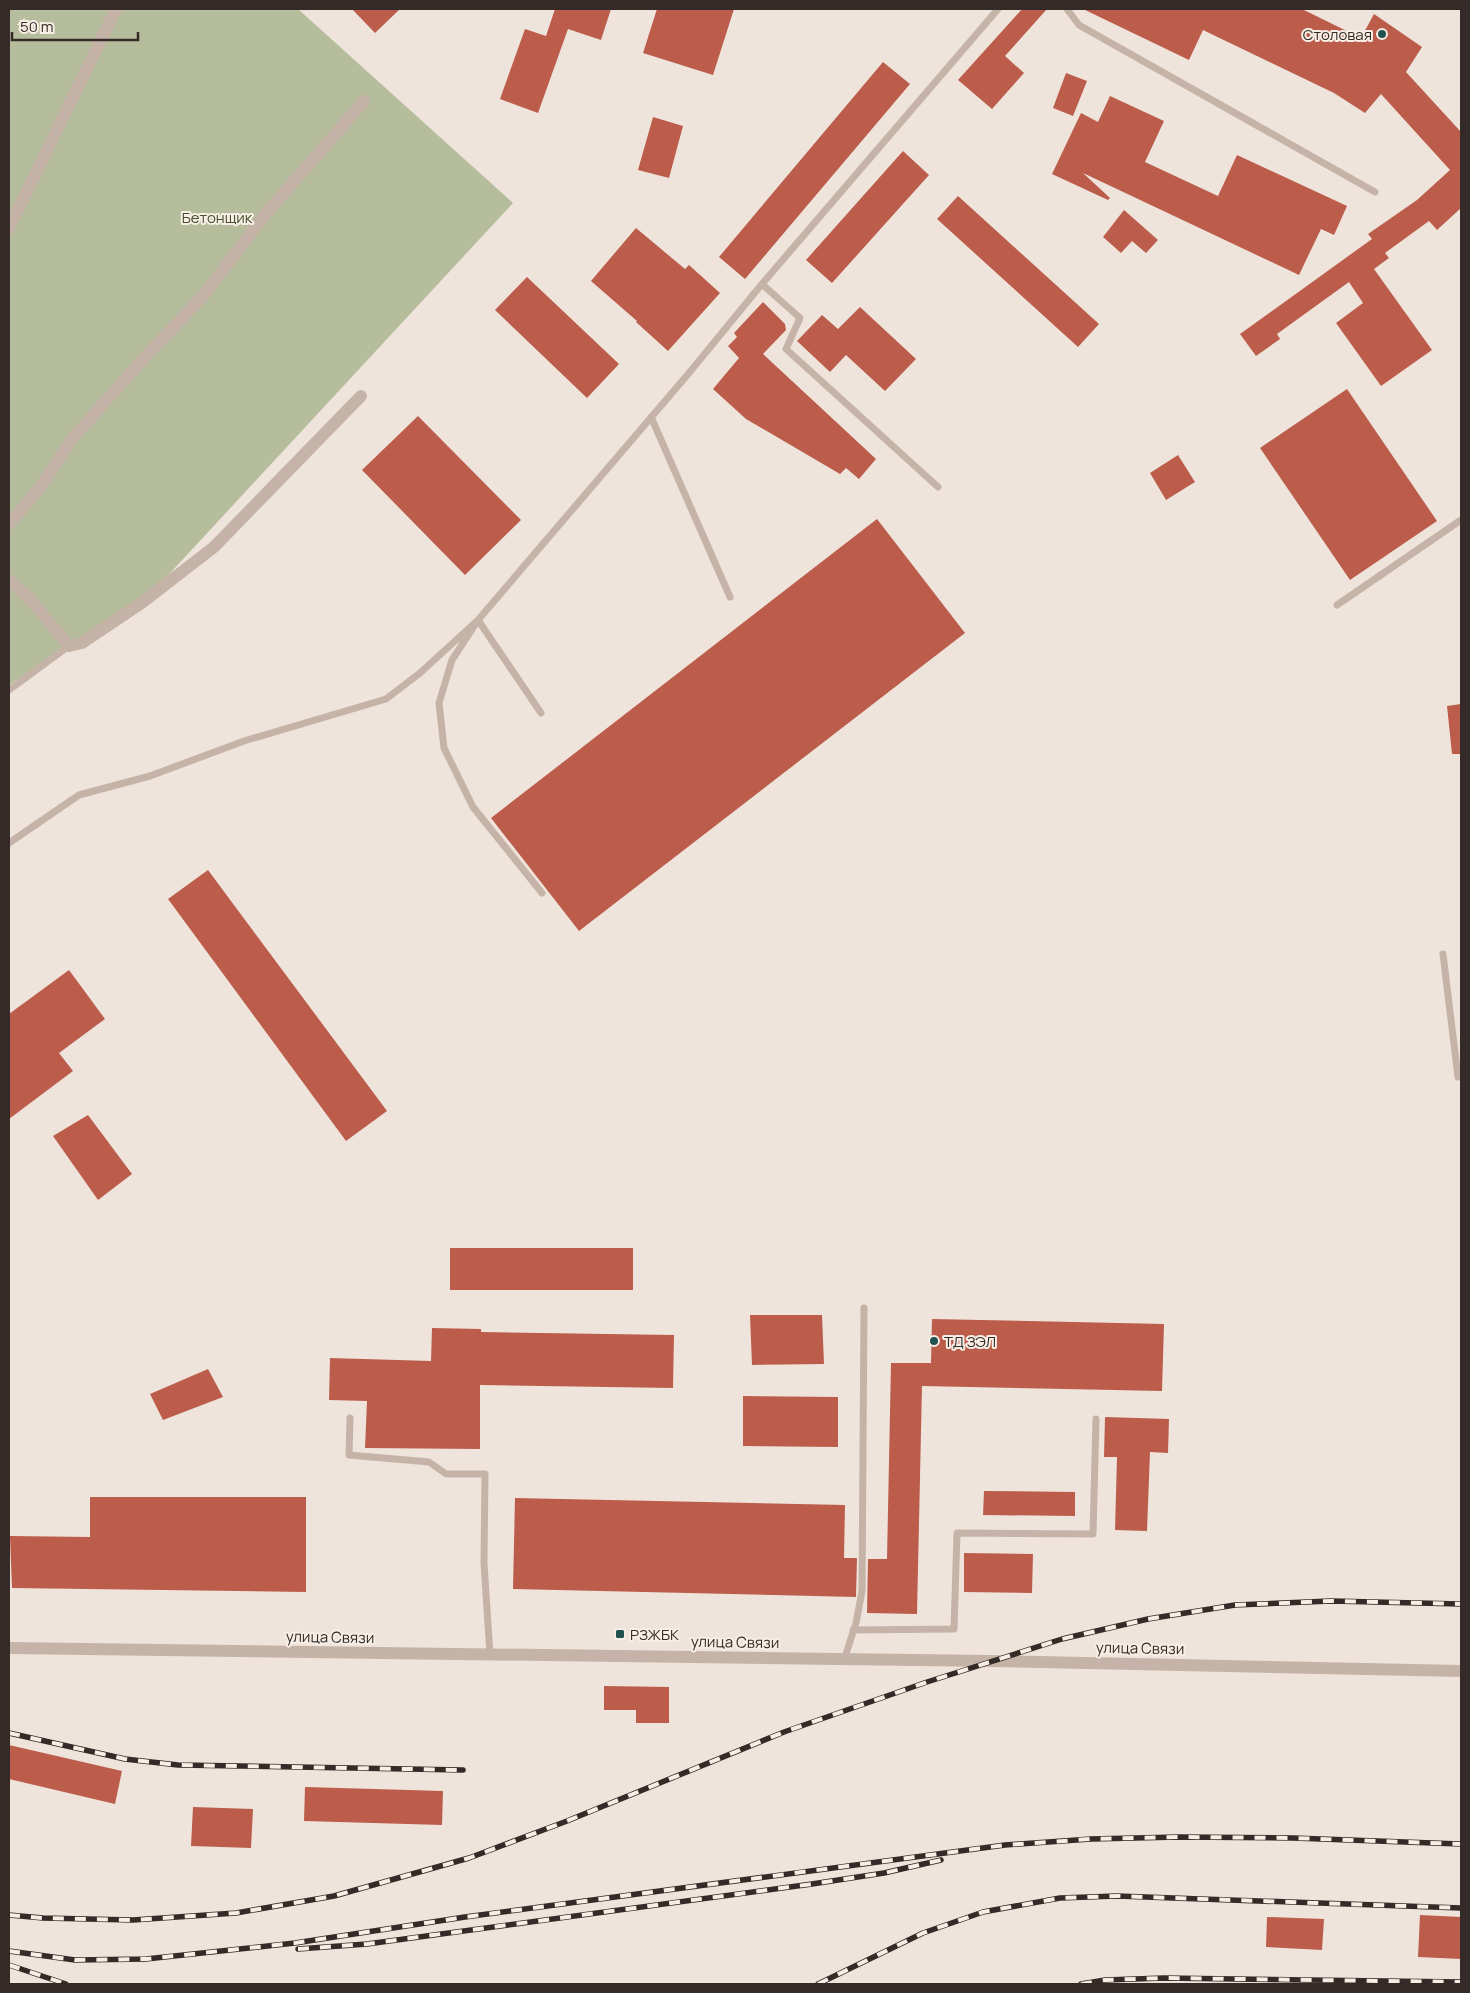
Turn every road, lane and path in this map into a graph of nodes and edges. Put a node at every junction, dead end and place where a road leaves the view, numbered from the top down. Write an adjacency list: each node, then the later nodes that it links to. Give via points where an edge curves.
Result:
1 (116, 9): 6 (street)
2 (998, 9): 7 (lane)
3 (1067, 9): 5 (lane, via 1079,24)
4 (364, 101): 12 (street, via 264,216 203,296 72,440 42,485)
5 (1375, 192)
6 (9, 228)
7 (762, 284): 9 (lane); 10 (lane, via 800,318 786,348)
8 (361, 396): 17 (street, via 214,547 143,602 82,643)
9 (651, 416): 14 (lane); 16 (lane)
10 (938, 488)
11 (1461, 520): 15 (lane)
12 (9, 524)
13 (9, 580): 17 (street, via 30,599)
14 (730, 597)
15 (1337, 605)
16 (478, 620): 19 (lane); 20 (lane, via 386,699 244,741 150,776 79,795); 21 (lane, via 452,660 439,703 444,748 473,807)
17 (70, 646): 18 (lane)
18 (9, 690)
19 (541, 713)
20 (9, 843)
21 (542, 893)
22 (1443, 954): 23 (lane, via 1458,1077)
23 (1461, 1077)
24 (864, 1308): 27 (lane, via 862,1591)
25 (350, 1418): 29 (lane, via 348,1455 429,1462 446,1474 485,1474 484,1563)
26 (1096, 1419): 27 (lane, via 1093,1534 957,1533 954,1629)
27 (854, 1630): 30 (lane)
28 (9, 1648): 29 (street, улица Связи)
29 (490, 1655): 30 (street, улица Связи)
30 (844, 1660): 31 (street, улица Связи)
31 (1461, 1671)

